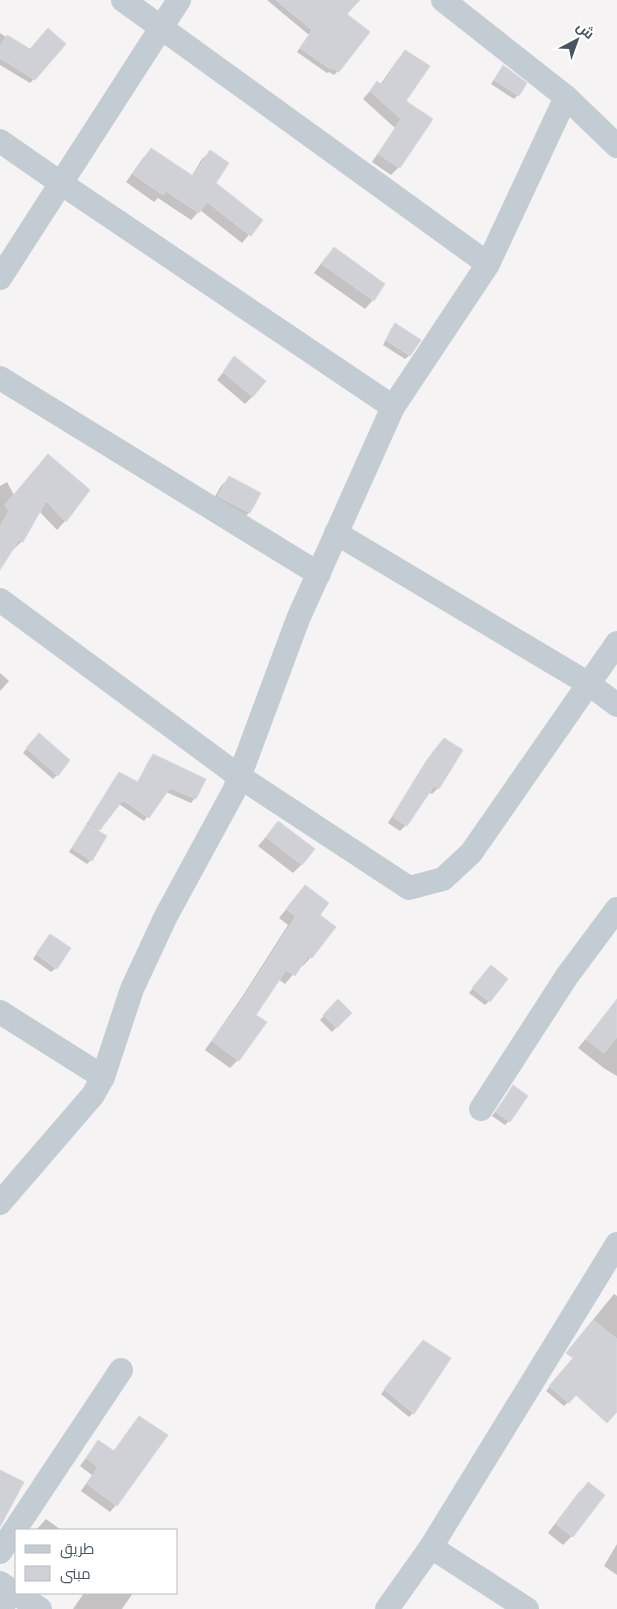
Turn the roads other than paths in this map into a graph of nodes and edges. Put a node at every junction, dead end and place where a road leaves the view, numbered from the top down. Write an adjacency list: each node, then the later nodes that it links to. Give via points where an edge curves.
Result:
1 (123, 0): 4 (street)
2 (179, 0): 4 (street)
3 (443, 0): 5 (street)
4 (160, 29): 8 (street); 9 (street)
5 (566, 97): 7 (street); 9 (street)
6 (0, 141): 8 (street)
7 (617, 146)
8 (62, 184): 10 (street); 12 (street)
9 (488, 264): 12 (street)
10 (0, 278)
11 (0, 378): 14 (street)
12 (393, 407): 13 (street)
13 (336, 533): 14 (street); 17 (street)
14 (318, 574): 19 (street)
15 (0, 600): 19 (street)
16 (617, 643): 17 (street)
17 (589, 684): 18 (street); 19 (street, via 471,854 443,879 409,888)
18 (617, 705)
19 (240, 776): 22 (street, via 166,916 132,989)
20 (617, 909): 23 (street, via 567,976)
21 (0, 1012): 22 (street)
22 (103, 1078): 24 (street, via 93,1095)
23 (481, 1109)
24 (0, 1202)
25 (617, 1244): 29 (street)
26 (121, 1370): 28 (street)
27 (15, 1529): 30 (street)
28 (15, 1529)
29 (431, 1548): 33 (street); 34 (street)
30 (0, 1552)
31 (4, 1594): 32 (street)
32 (40, 1609)
33 (387, 1609)
34 (527, 1609)

